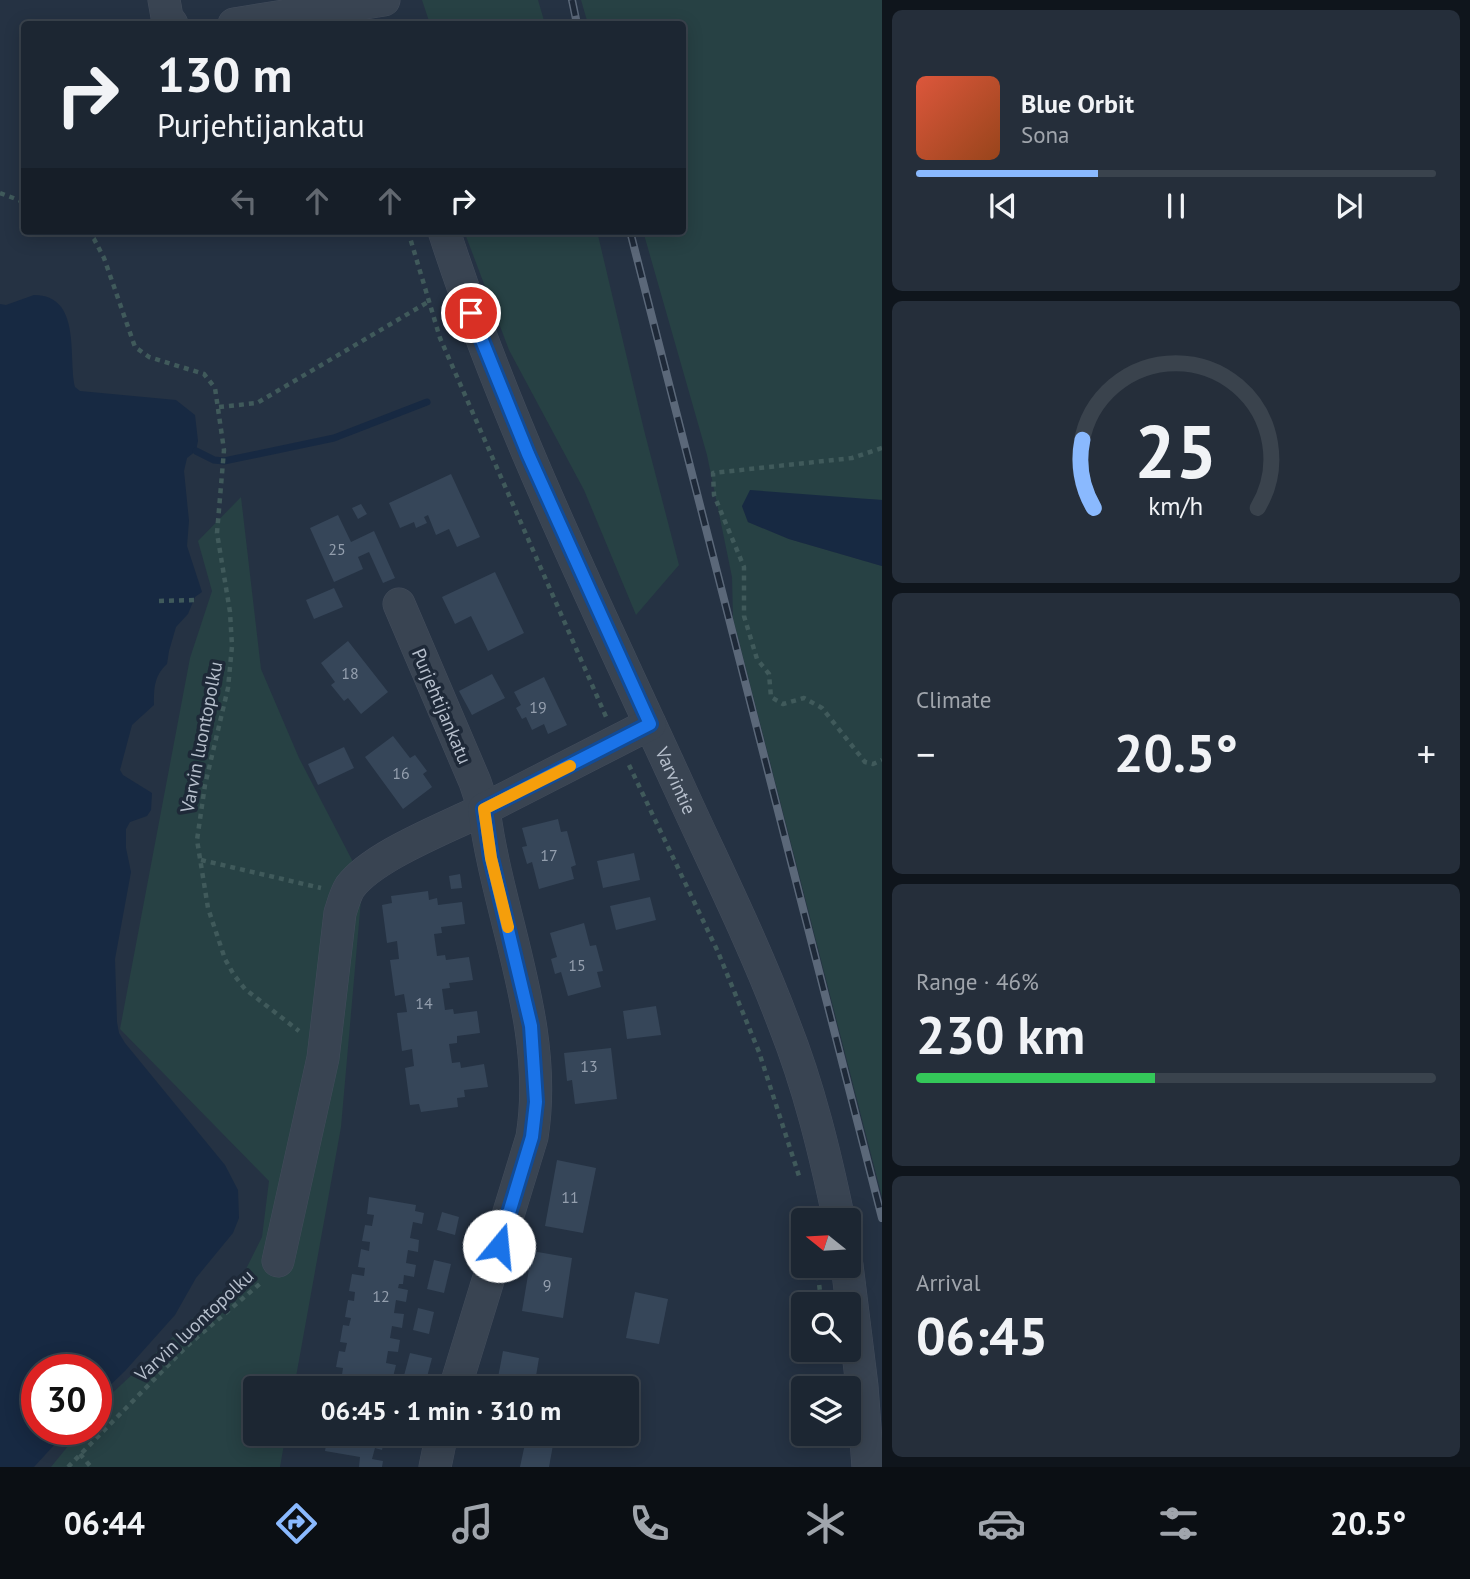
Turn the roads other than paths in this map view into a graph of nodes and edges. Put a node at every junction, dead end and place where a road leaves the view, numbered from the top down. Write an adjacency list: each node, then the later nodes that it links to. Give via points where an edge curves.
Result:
1 (164, 0): 3 (street)
2 (384, 0): 4 (street); 5 (street)
3 (170, 21)
4 (253, 21)
5 (390, 21)
6 (445, 235): 8 (street, Varvintie, via 523,443)
7 (398, 604): 9 (street, Purjehtijankatu)
8 (650, 724): 9 (street); 10 (street, Varvintie, via 784,1024 813,1111)
9 (484, 809): 11 (street, via 375,865 346,895 323,1058); 13 (street, Purjehtijankatu, via 491,858 531,1026 536,1102 532,1137)
10 (836, 1208)
11 (278, 1261)
12 (849, 1278): 16 (street)
13 (459, 1376)
14 (439, 1446): 15 (street)
15 (435, 1467)
16 (868, 1467)

